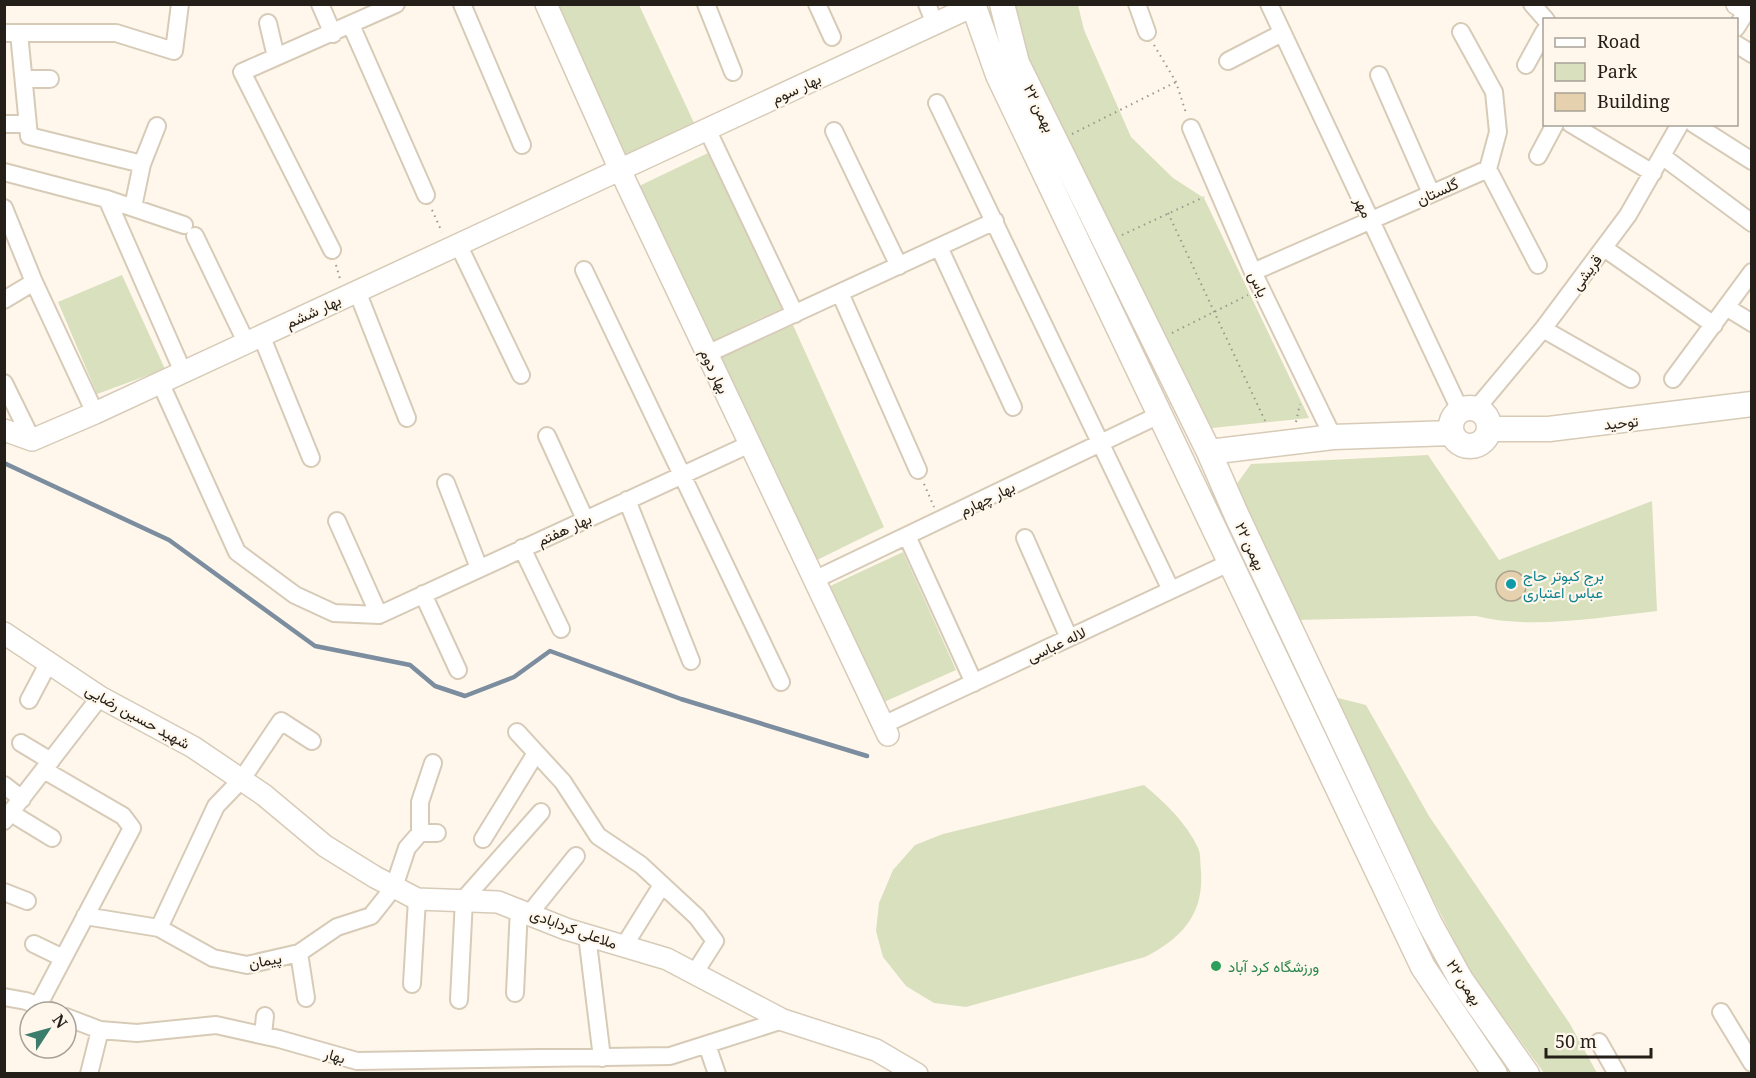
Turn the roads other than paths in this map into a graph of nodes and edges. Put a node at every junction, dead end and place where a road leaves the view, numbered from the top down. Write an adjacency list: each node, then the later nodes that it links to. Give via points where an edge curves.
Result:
1 (180, 4): 21 (street, via 174,51 116,33)
2 (320, 4): 23 (street)
3 (396, 4): 17 (street)
4 (462, 4): 46 (street)
5 (546, 4): 52 (street, بهار دوم)
6 (706, 4): 31 (street)
7 (817, 4): 25 (street)
8 (1002, 4): 103 (main road, ۲۲ بهمن, via 1017,63)
9 (1137, 4): 19 (street)
10 (1269, 4): 22 (street, مهر)
11 (1532, 4): 15 (street)
12 (973, 5): 14 (street, بهار سوم); 93 (main road, ۲۲ بهمن, via 998,75)
13 (1747, 8): 18 (street)
14 (931, 14): 44 (street, بهار سوم)
15 (1544, 18)
16 (268, 23): 28 (street)
17 (351, 26): 23 (street); 56 (street)
18 (1738, 26)
19 (1147, 32)
20 (1461, 32): 51 (street, via 1494,92 1498,132)
21 (12, 33): 33 (street)
22 (1282, 33): 29 (street); 60 (street, مهر)
23 (333, 34): 28 (street)
24 (1543, 35): 30 (street)
25 (832, 37)
26 (1738, 45): 27 (street)
27 (1752, 54)
28 (276, 57): 66 (street, via 242,72)
29 (1228, 61)
30 (1526, 65)
31 (733, 72)
32 (1379, 75): 55 (street)
33 (24, 79): 34 (street); 37 (street)
34 (50, 79)
35 (937, 103): 62 (street)
36 (4, 124): 37 (street)
37 (27, 124): 50 (street, via 29,136)
38 (157, 126): 50 (street)
39 (1554, 126): 47 (street)
40 (1574, 126): 54 (street)
41 (1679, 126): 48 (street, قریشی)
42 (1697, 126): 49 (street)
43 (1191, 128): 70 (street, یاس)
44 (707, 129): 52 (street, بهار سوم); 77 (street)
45 (834, 131): 68 (street)
46 (522, 145)
47 (1538, 156)
48 (1662, 156): 54 (street, قریشی); 61 (street)
49 (1752, 161)
50 (142, 164): 58 (street)
51 (1488, 169): 55 (street, گلستان); 67 (street)
52 (620, 170): 63 (street, بهار ششم); 82 (street, بهار دوم)
53 (4, 172): 57 (street)
54 (1653, 173): 65 (street, قریشی)
55 (1431, 193): 60 (street, گلستان)
56 (426, 195)
57 (107, 199): 58 (street); 83 (street)
58 (133, 207): 81 (street, via 190,230)
59 (4, 208): 72 (street)
60 (1370, 220): 70 (street, گلستان); 91 (street, مهر)
61 (1750, 220)
62 (995, 221): 64 (street); 101 (street)
63 (454, 246): 74 (street, بهار ششم); 84 (street)
64 (939, 247): 68 (street); 90 (street)
65 (1604, 248): 79 (street); 80 (street, قریشی)
66 (332, 250)
67 (1538, 265)
68 (899, 266): 73 (street)
69 (584, 270): 106 (street)
70 (1253, 272): 99 (street, یاس)
71 (1752, 272): 76 (street)
72 (34, 282): 75 (street); 92 (street)
73 (840, 293): 77 (street); 105 (street)
74 (351, 294): 81 (street, بهار ششم); 94 (street)
75 (4, 300)
76 (1726, 308): 78 (street); 79 (street)
77 (795, 314): 82 (street)
78 (1752, 323)
79 (1714, 325): 86 (street)
80 (1543, 329): 85 (street); 91 (street, قریشی)
81 (254, 339): 83 (street, بهار ششم); 104 (street)
82 (707, 354): 102 (street, بهار دوم)
83 (183, 372): 87 (street, بهار ششم)
84 (521, 375)
85 (1631, 379)
86 (1673, 379)
87 (160, 382): 92 (street, بهار ششم); 119 (street, via 237,552 295,595 334,613)
88 (4, 383): 100 (street)
89 (1752, 404): 95 (main road, توحید, via 1549,429)
90 (1013, 406)
91 (1468, 409): 95 (main road, via 1489,420); 97 (main road, via 1451,425)
92 (95, 413): 100 (street, بهار ششم)
93 (1159, 415): 101 (street, بهار چهارم); 114 (main road, ۲۲ بهمن)
94 (407, 418)
95 (1490, 429): 97 (main road, via 1487,437 1473,446 1457,441)
96 (4, 430): 100 (street)
97 (1452, 433): 99 (main road)
98 (547, 436): 109 (street)
99 (1333, 437): 103 (main road)
100 (32, 441)
101 (1102, 442): 111 (street, بهار چهارم); 117 (street)
102 (750, 444): 106 (street, بهار هفتم); 116 (street, بهار دوم)
103 (1209, 453): 161 (main road, ۲۲ بهمن, via 1429,922)
104 (311, 458)
105 (918, 470)
106 (683, 474): 108 (street, بهار هفتم); 126 (street)
107 (446, 483): 115 (street)
108 (627, 500): 109 (street, بهار هفتم); 123 (street)
109 (585, 519): 113 (street, بهار هفتم)
110 (337, 521): 119 (street)
111 (907, 536): 116 (street, بهار چهارم); 127 (street)
112 (1025, 538): 122 (street)
113 (522, 548): 115 (street, بهار هفتم); 120 (street)
114 (1229, 563): 117 (street, لاله عباسی); 163 (main road, ۲۲ بهمن)
115 (479, 568): 118 (street, بهار هفتم)
116 (814, 580): 130 (street, بهار دوم)
117 (1171, 590): 122 (street, لاله عباسی)
118 (423, 594): 119 (street, بهار هفتم); 125 (street)
119 (379, 615)
120 (561, 629)
121 (5, 634): 124 (street, شهید حسین رضایی)
122 (1069, 638): 127 (street, لاله عباسی)
123 (691, 661)
124 (49, 662): 128 (street, شهید حسین رضایی); 129 (street)
125 (458, 670)
126 (781, 682)
127 (974, 682): 130 (street, لاله عباسی)
128 (100, 697): 136 (street); 137 (street, شهید حسین رضایی, via 193,747)
129 (29, 700)
130 (885, 730)
131 (517, 732): 134 (street)
132 (312, 741): 137 (street, via 281,721)
133 (21, 743): 136 (street)
134 (536, 753): 145 (street); 147 (street, via 563,782 598,836)
135 (433, 763): 142 (street, via 420,802)
136 (48, 766): 139 (street); 154 (street, via 123,816 132,828)
137 (242, 779): 148 (street, ملاعلی کردابادی, via 325,846); 155 (street, via 216,806)
138 (4, 785): 139 (street)
139 (22, 799): 141 (street)
140 (541, 812): 151 (street)
141 (8, 817): 144 (street)
142 (420, 833): 143 (street); 148 (street, پیمان, via 407,848)
143 (437, 833)
144 (52, 838)
145 (483, 839)
146 (576, 856): 153 (street)
147 (662, 885): 158 (street); 162 (street, via 697,917 715,941)
148 (394, 887): 150 (street, ملاعلی کردابادی); 159 (street, پیمان, via 371,916 337,927)
149 (4, 892): 152 (street)
150 (417, 899): 151 (street, ملاعلی کردابادی); 164 (street)
151 (464, 899): 153 (street, ملاعلی کردابادی, via 498,902); 168 (street)
152 (27, 901)
153 (524, 911): 156 (street, ملاعلی کردابادی); 165 (street)
154 (86, 916): 155 (street, پیمان); 160 (street)
155 (159, 928): 159 (street, پیمان, via 213,958 247,965)
156 (587, 935): 158 (street, ملاعلی کردابادی); 177 (street)
157 (34, 944): 160 (street)
158 (624, 946): 162 (street, ملاعلی کردابادی, via 667,959)
159 (300, 953): 166 (street)
160 (63, 958): 167 (street)
161 (1454, 967): 163 (main road); 185 (main road, ۲۲ بهمن)
162 (694, 974): 171 (street, ملاعلی کردابادی)
163 (1431, 979): 184 (main road, ۲۲ بهمن)
164 (412, 984)
165 (514, 993)
166 (306, 999)
167 (49, 1000)
168 (459, 1000)
169 (1721, 1012): 178 (street)
170 (265, 1016): 174 (street)
171 (783, 1020): 176 (street, بهار); 183 (street, ملاعلی کردابادی, via 876,1050)
172 (78, 1022): 173 (street, بهار)
173 (100, 1030): 174 (street, بهار, via 137,1033 216,1025); 181 (street)
174 (263, 1035): 179 (street, بهار, via 357,1061)
175 (1599, 1042): 186 (street)
176 (707, 1045): 177 (street, بهار, via 670,1056); 182 (street)
177 (602, 1058): 180 (street, بهار)
178 (1752, 1063)
179 (444, 1067): 180 (street, بهار)
180 (491, 1067)
181 (89, 1074)
182 (717, 1074)
183 (917, 1074)
184 (1495, 1074)
185 (1527, 1074)
186 (1617, 1074)

